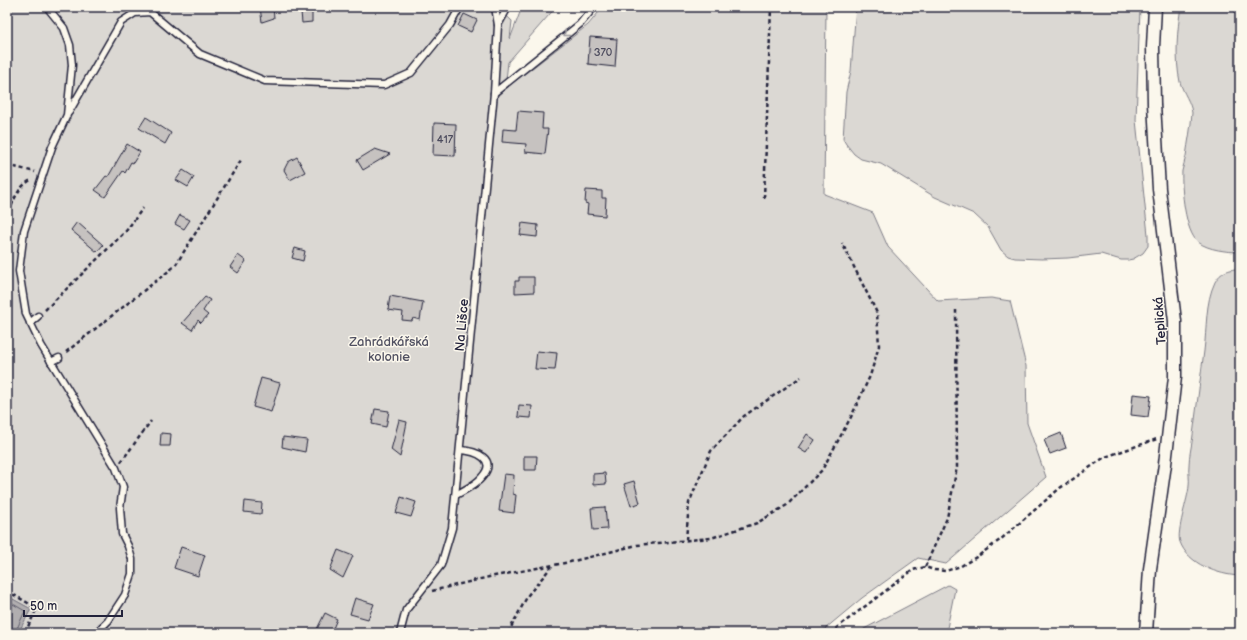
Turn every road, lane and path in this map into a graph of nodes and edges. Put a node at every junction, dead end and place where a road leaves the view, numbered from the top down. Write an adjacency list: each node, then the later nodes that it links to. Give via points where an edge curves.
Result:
1 (47, 7): 10 (lane, via 64,28 70,45 72,65)
2 (460, 7): 10 (lane, via 450,25 410,73 384,85 265,81 200,54 150,12 134,13 121,22)
3 (495, 7): 8 (lane)
4 (508, 7): 8 (lane, Na Lišce)
5 (594, 7): 9 (lane, one-way to 9, via 580,24)
6 (771, 7): 14 (path)
7 (1155, 7): 25 (street, Teplická, via 1154,119 1159,189 1175,321 1175,377)
8 (498, 25): 9 (lane, Na Lišce)
9 (494, 93): 26 (lane, Na Lišce)
10 (67, 115): 13 (lane)
11 (241, 160): 21 (path, via 175,266)
12 (7, 165): 13 (path)
13 (43, 174): 16 (path, via 25,183 13,202); 20 (lane, via 24,231 18,271)
14 (764, 198)
15 (143, 208): 19 (path, via 126,231)
16 (7, 219)
17 (842, 243): 29 (path, via 876,313 878,346 870,376 851,417 822,470 786,505 757,523 711,538)
18 (956, 310): 31 (path, via 957,467 947,518)
19 (38, 316): 20 (lane)
20 (30, 323): 22 (lane)
21 (59, 358): 22 (lane)
22 (51, 362): 27 (lane)
23 (801, 377): 29 (path, via 744,416 711,451 689,503)
24 (151, 421): 27 (path)
25 (1168, 437): 31 (path, via 1104,457 1060,488 1000,540 961,566 946,571); 41 (street, Teplická, via 1150,569)
26 (460, 450): 28 (lane, Na Lišce); 28 (lane, via 477,452 484,457 487,470 482,478)
27 (118, 466): 37 (lane, via 123,487 120,508 122,534 132,559 132,574 125,594 108,621)
28 (456, 495): 35 (lane, Na Lišce, via 452,528 441,565)
29 (686, 540): 30 (path, via 637,546)
30 (552, 566): 35 (path, via 489,577); 39 (path, via 528,595)
31 (925, 567): 40 (path, via 914,570)
32 (7, 590): 33 (path)
33 (11, 593): 34 (path); 36 (path, via 36,610)
34 (7, 594)
35 (418, 594): 38 (lane, Na Lišce, via 406,610)
36 (25, 633)
37 (96, 633)
38 (400, 633)
39 (508, 633)
40 (830, 633)
41 (1146, 633)

